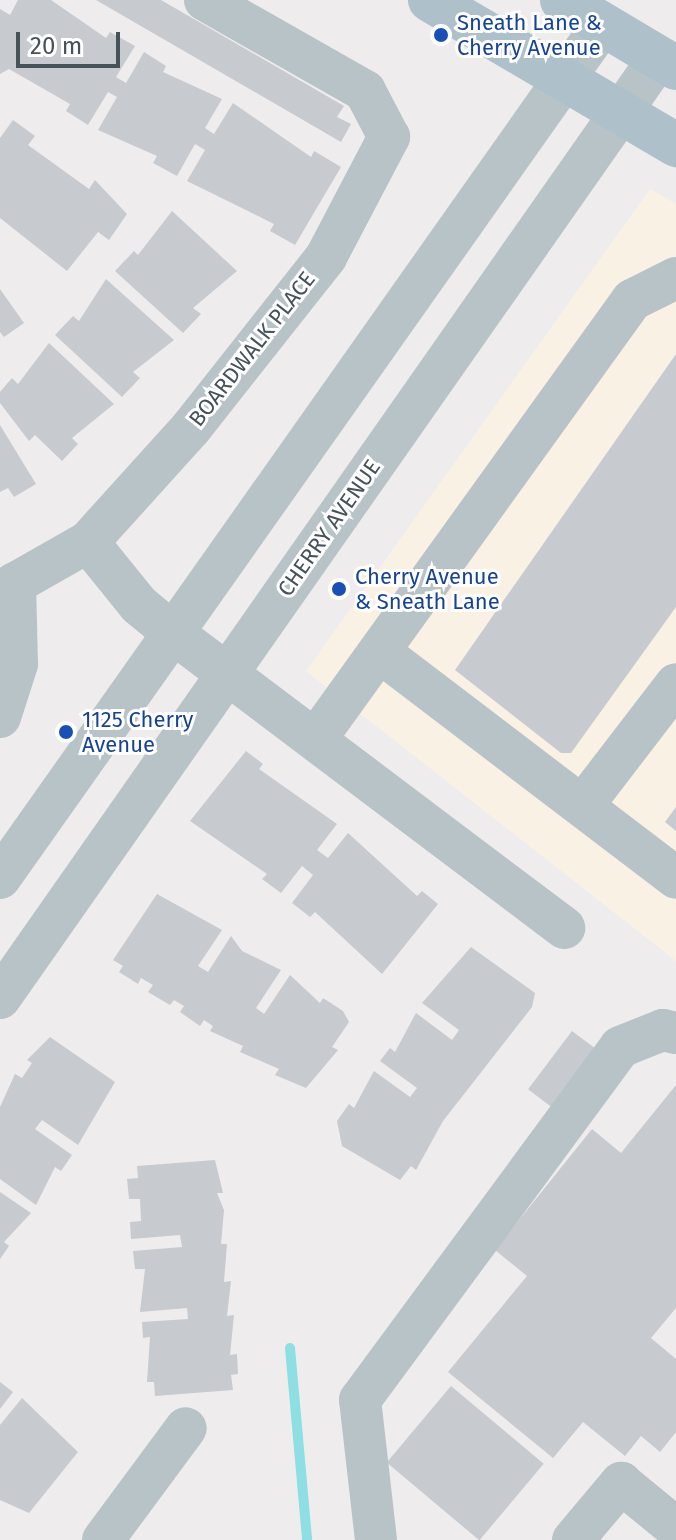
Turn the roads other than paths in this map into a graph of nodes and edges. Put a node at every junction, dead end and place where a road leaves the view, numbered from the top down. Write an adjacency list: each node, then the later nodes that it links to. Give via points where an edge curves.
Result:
1 (205, 0): 10 (street, BOARDWALK PLACE, via 365,91 389,137 326,257 191,428)
2 (430, 0): 6 (main road)
3 (562, 0): 4 (main road)
4 (603, 24): 5 (main road); 6 (street)
5 (668, 63): 7 (street, CHERRY AVENUE)
6 (564, 79): 7 (main road); 12 (street)
7 (621, 113): 8 (main road); 14 (street, CHERRY AVENUE)
8 (676, 145)
9 (676, 278): 13 (street, via 632,300)
10 (88, 542): 11 (street, BOARDWALK PLACE); 12 (street, via 139,605)
11 (7, 588): 16 (street, BOARDWALK PLACE, via 17,664)
12 (173, 633): 14 (street); 19 (street)
13 (381, 653): 17 (street); 18 (street)
14 (227, 675): 17 (street); 22 (street, CHERRY AVENUE)
15 (676, 684): 18 (street)
16 (0, 717)
17 (318, 736): 21 (street)
18 (584, 804): 20 (street)
19 (0, 878)
20 (676, 878)
21 (564, 928)
22 (0, 998)
23 (676, 1033): 27 (street, via 663,1030 620,1047 360,1400)
24 (186, 1428): 26 (street)
25 (676, 1528): 28 (street, via 621,1483)
26 (103, 1540)
27 (376, 1540)
28 (573, 1540)

